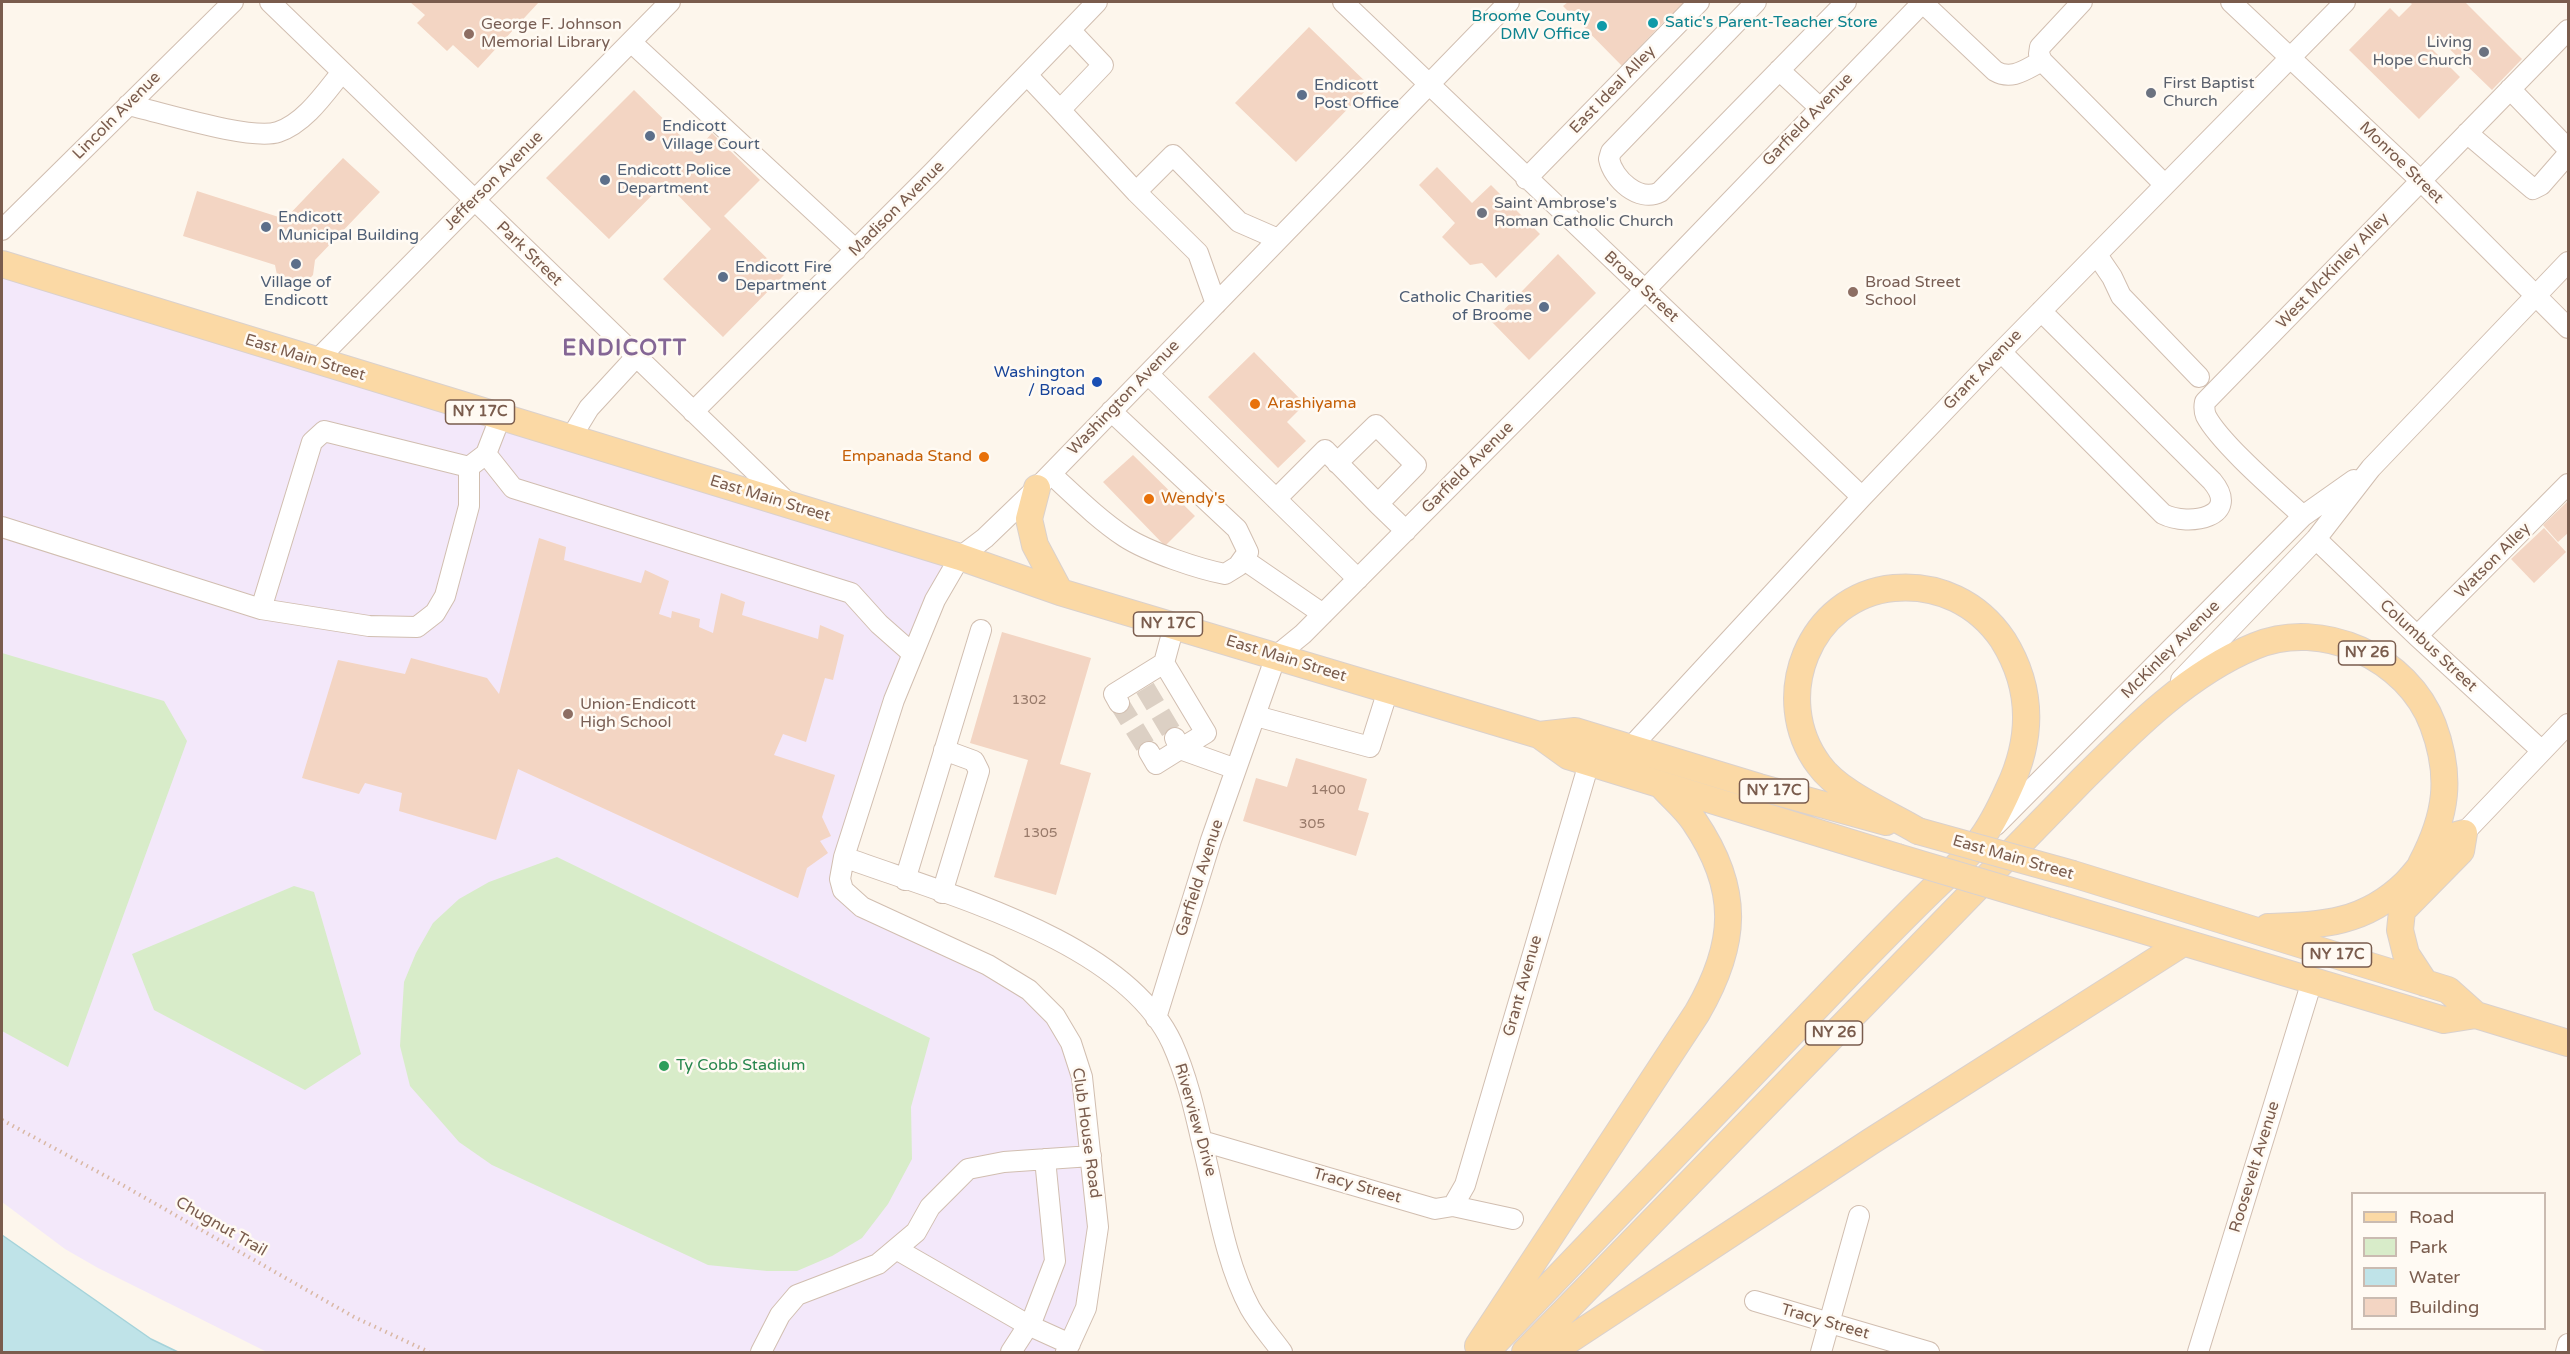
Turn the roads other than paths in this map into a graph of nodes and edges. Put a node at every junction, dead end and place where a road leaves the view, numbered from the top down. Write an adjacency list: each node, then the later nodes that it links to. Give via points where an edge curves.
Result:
1 (233, 2): 24 (street, Lincoln Avenue)
2 (270, 2): 20 (street, Park Street)
3 (670, 2): 16 (street, Jefferson Avenue)
4 (1097, 2): 14 (street, Madison Avenue)
5 (1343, 2): 22 (street, Broad Street)
6 (1509, 2): 22 (street, Washington Avenue)
7 (1699, 2): 30 (street, East Ideal Alley)
8 (1756, 2): 19 (street, via 1611,152 1609,159 1614,172 1641,195 1660,192)
9 (1846, 2): 19 (street)
10 (1923, 2): 18 (street, via 2004,76); 25 (street, Garfield Avenue)
11 (2082, 2): 18 (street, via 2040,47)
12 (2231, 2): 17 (street, Monroe Street)
13 (2345, 2): 17 (street, Grant Avenue)
14 (1070, 30): 21 (street, Madison Avenue); 26 (street, via 1103,65)
15 (2568, 30): 23 (street, West McKinley Alley)
16 (631, 42): 34 (street, Jefferson Avenue); 37 (street)
17 (2290, 58): 31 (street, Monroe Street); 32 (street, Grant Avenue)
18 (2042, 61): 32 (street)
19 (1779, 70): 25 (street)
20 (342, 72): 24 (street, via 308,112 278,132 255,134); 34 (street, Park Street)
21 (1027, 75): 26 (street); 37 (street, Madison Avenue)
22 (1427, 85): 30 (street, Broad Street); 36 (street, Washington Avenue)
23 (2510, 89): 27 (street, West McKinley Alley); 28 (street)
24 (128, 105): 35 (street, Lincoln Avenue)
25 (1820, 108): 41 (street, Garfield Avenue)
26 (1060, 110): 33 (street)
27 (2467, 133): 29 (street, via 2534,189); 31 (street, West McKinley Alley)
28 (2568, 149)
29 (2568, 154)
30 (1526, 179): 41 (street, Broad Street)
31 (2420, 180): 42 (street, Monroe Street); 65 (street, West McKinley Alley, via 2205,402 2206,417 2225,440)
32 (2165, 185): 38 (street, Grant Avenue)
33 (1136, 192): 36 (street, via 1173,154 1239,222); 43 (street, via 1198,254)
34 (474, 201): 47 (street, Park Street); 48 (street, Jefferson Avenue)
35 (2, 230)
36 (1278, 239): 43 (street, Washington Avenue)
37 (856, 250): 52 (street, Madison Avenue)
38 (2097, 255): 44 (street, Grant Avenue); 50 (street, via 2121,296)
39 (2568, 262): 42 (street, McKinley Avenue)
40 (2, 264): 48 (main road, East Main Street / NY 17C)
41 (1644, 291): 61 (street, Broad Street); 67 (street, Garfield Avenue)
42 (2536, 295): 45 (street, Monroe Street); 58 (street, McKinley Avenue)
43 (1215, 304): 49 (street, Washington Avenue)
44 (2041, 311): 46 (street, Grant Avenue); 46 (street, via 2221,491 2215,512 2201,520 2175,520 2163,514)
45 (2568, 328)
46 (2001, 352): 61 (street, Grant Avenue)
47 (635, 357): 52 (street, Park Street); 54 (street, via 589,408)
48 (316, 361): 53 (main road, East Main Street / NY 17C)
49 (1148, 374): 51 (street, Washington Avenue); 62 (street)
50 (2199, 377)
51 (1112, 411): 59 (street, Washington Avenue); 70 (street, via 1237,529 1248,552)
52 (693, 412): 64 (street, Park Street)
53 (500, 418): 54 (main road, East Main Street / NY 17C); 55 (street)
54 (570, 439): 64 (main road, East Main Street / NY 17C)
55 (486, 454): 57 (street); 78 (street, via 513,488 851,593)
56 (1337, 463): 62 (street, via 1325,450); 63 (street); 63 (street, via 1376,425 1416,465)
57 (469, 467): 73 (street, via 469,506 445,596 435,613 417,627 369,626); 73 (street, via 324,431 312,442)
58 (2371, 468): 65 (street, McKinley Avenue); 68 (street, McKinley Avenue)
59 (1044, 481): 69 (street, Washington Avenue); 70 (street, via 1128,539 1199,569 1225,574); 72 (main road, via 1029,519 1035,545)
60 (2568, 484): 77 (street, Watson Alley)
61 (1862, 497): 88 (street, Grant Avenue)
62 (1276, 499): 71 (street)
63 (1378, 504): 67 (street)
64 (790, 505): 69 (main road, East Main Street / NY 17C)
65 (2303, 516): 97 (street, McKinley Avenue)
66 (2, 527): 73 (street)
67 (1406, 531): 71 (street, Garfield Avenue)
68 (2316, 539): 77 (street, Columbus Street); 84 (street, McKinley Avenue)
69 (960, 557): 72 (main road, East Main Street / NY 17C); 78 (street, Washington Avenue, via 935,600)
70 (1243, 559): 74 (street)
71 (1358, 579): 74 (street, Garfield Avenue)
72 (1060, 592): 75 (main road, East Main Street / NY 17C)
73 (261, 609)
74 (1323, 614): 79 (street, Garfield Avenue)
75 (1174, 626): 79 (main road, East Main Street / NY 17C); 80 (street)
76 (981, 630): 89 (street)
77 (2416, 636): 90 (street, Columbus Street)
78 (913, 654): 98 (street, Washington Avenue, via 894,700)
79 (1276, 656): 81 (main road, East Main Street / NY 17C); 83 (street, Garfield Avenue)
80 (1164, 663): 82 (street, via 1142,683 1114,694); 87 (street, via 1206,733)
81 (1388, 690): 83 (street, via 1370,747); 86 (main road, East Main Street / NY 17C)
82 (1119, 703)
83 (1256, 716): 93 (street, Garfield Avenue)
84 (2146, 716): 99 (main road, NY 26, via 2231,656 2259,644 2295,638 2330,639 2361,650 2391,667 2413,690 2430,716 2442,750 2447,781 2441,815); 126 (main road, NY 26, via 1722,1146)
85 (2568, 724): 90 (street)
86 (1539, 735): 88 (main road, East Main Street / NY 17C, via 1575,731); 92 (main road, East Main Street / NY 17C, via 1568,756)
87 (1177, 743): 91 (street, via 1156,764); 93 (street)
88 (1630, 748): 95 (main road, East Main Street / NY 17C)
89 (945, 750): 100 (street); 101 (street, via 974,761 979,771)
90 (2542, 751): 96 (street)
91 (1149, 752)
92 (1589, 763): 94 (main road, East Main Street / NY 17C); 112 (street, Grant Avenue, via 1465,1185)
93 (1236, 769): 107 (street, Garfield Avenue)
94 (1663, 787): 103 (main road, East Main Street / NY 17C, bridge); 124 (main road, via 1695,822 1722,878 1730,918 1725,953 1697,1013)
95 (1918, 831): 97 (main road, via 1833,781 1818,765 1806,744 1795,699 1798,672 1815,635 1850,603 1890,588 1916,587 1962,600 1999,634 2021,674 2026,697 2025,744 2009,787); 102 (main road, East Main Street / NY 17C, bridge)
96 (2464, 833): 99 (main road, via 2448,836); 105 (main road, via 2461,851 2402,911 2400,930 2406,954)
97 (1979, 842): 125 (main road)
98 (844, 857): 100 (street, Riverview Drive); 110 (street, Club House Road, via 840,879 843,890 862,907 988,966 1029,990 1055,1016 1071,1043 1082,1077)
99 (2421, 864): 102 (main road, NY 26, via 2406,884 2367,911 2345,920 2324,925)
100 (905, 880): 101 (street, Riverview Drive)
101 (942, 893): 107 (street, Riverview Drive, via 1026,924 1093,959 1133,990)
102 (2250, 928): 105 (main road, East Main Street / NY 17C)
103 (2183, 943): 104 (main road, East Main Street / NY 17C); 127 (main road, via 1870,1142)
104 (2312, 981): 106 (main road, East Main Street / NY 17C, via 2444,1020); 130 (street, Roosevelt Avenue)
105 (2425, 983): 106 (main road, East Main Street / NY 17C, via 2448,990)
106 (2476, 1015): 108 (main road, East Main Street / NY 17C)
107 (1156, 1018): 109 (street, Riverview Drive, via 1171,1041 1190,1089)
108 (2568, 1042)
109 (1202, 1141): 112 (street, Tracy Street, via 1435,1209); 123 (street, Riverview Drive, via 1235,1273 1250,1309)
110 (1091, 1156): 111 (street); 120 (street, Club House Road, via 1098,1227 1086,1308)
111 (1045, 1159): 115 (street, via 968,1169 930,1207 916,1232); 118 (street, via 1055,1261)
112 (1453, 1206): 114 (street, Tracy Street)
113 (1859, 1216): 117 (street)
114 (1513, 1220)
115 (896, 1249): 118 (street); 121 (street, via 878,1264 797,1295 780,1315)
116 (1755, 1301): 117 (street, Tracy Street)
117 (1830, 1323): 128 (street); 129 (street, Tracy Street)
118 (1028, 1325): 120 (street); 122 (street)
119 (2568, 1344): 131 (street)
120 (1068, 1348)
121 (761, 1353)
122 (1011, 1353)
123 (1282, 1353)
124 (1474, 1353)
125 (1486, 1353)
126 (1525, 1353)
127 (1551, 1353)
128 (1821, 1353)
129 (1929, 1353)
130 (2198, 1353)
131 (2566, 1353)

